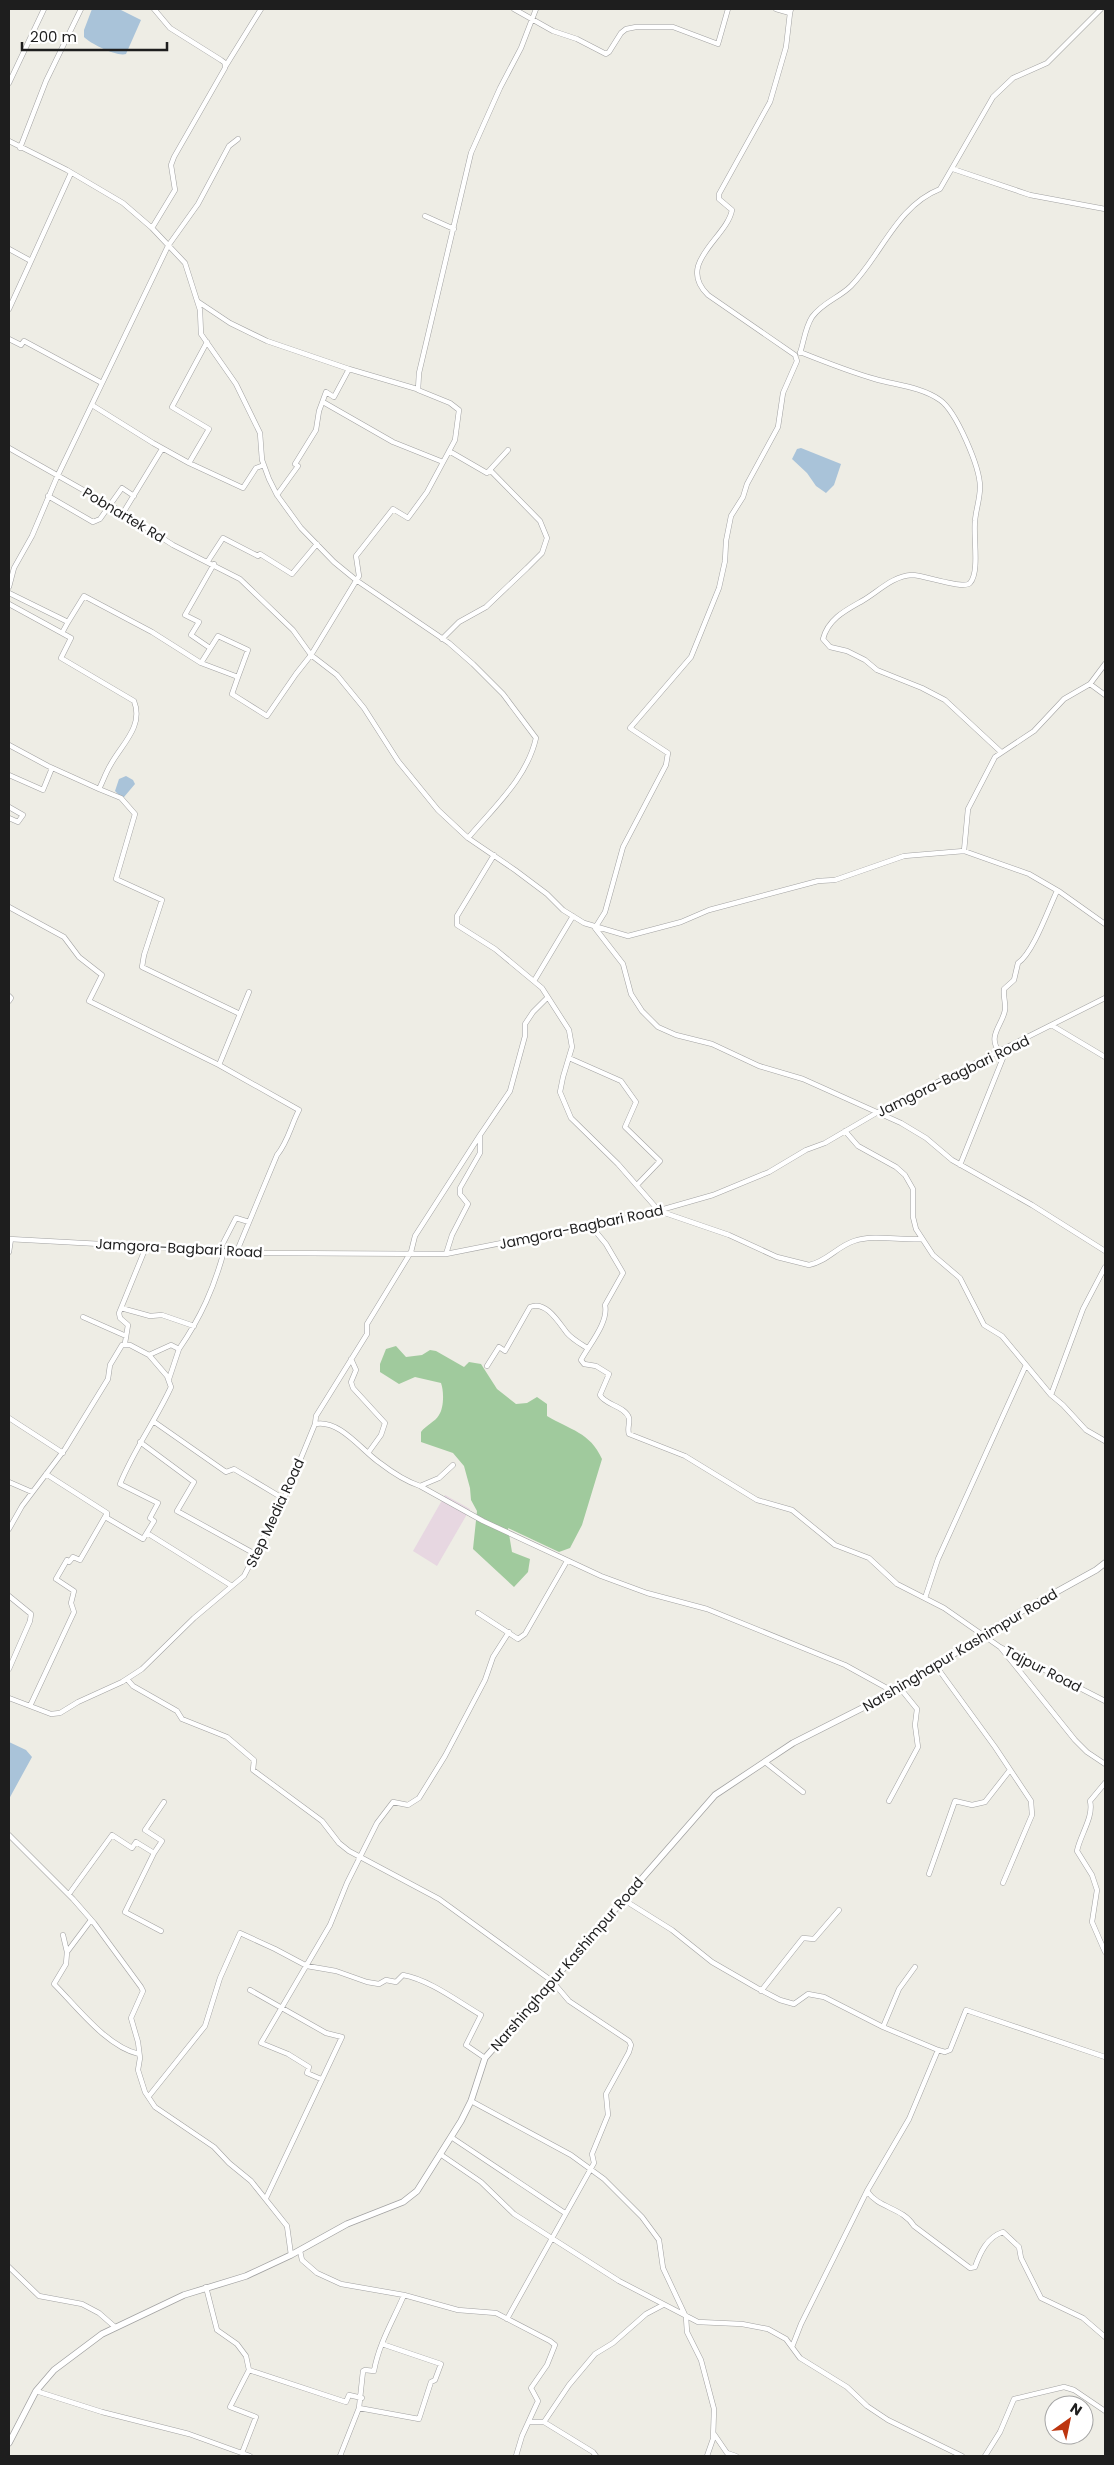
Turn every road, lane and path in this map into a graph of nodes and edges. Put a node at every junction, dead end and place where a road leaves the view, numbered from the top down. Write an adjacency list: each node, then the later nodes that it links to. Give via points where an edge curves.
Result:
1 (44, 9): 13 (street)
2 (81, 9): 16 (street, via 46,81)
3 (154, 9): 12 (street, via 170,28 217,57 225,63)
4 (261, 9): 12 (street)
5 (514, 9): 11 (street)
6 (536, 9): 11 (street)
7 (728, 9): 11 (street, via 718,44 673,27 636,27 621,33 606,54 553,31)
8 (776, 9): 10 (street)
9 (1101, 9): 17 (street, via 1047,63 1013,78 993,97)
10 (791, 11): 31 (street, via 786,47 773,93 719,194 719,199 729,206 731,213 706,247 699,264 698,280 708,295)
11 (533, 18): 22 (street, via 471,153)
12 (225, 68): 21 (street, via 174,157 171,164 175,190)
13 (9, 83)
14 (238, 139): 23 (street, via 229,146 198,204)
15 (9, 141): 16 (street)
16 (20, 148): 18 (street)
17 (953, 169): 19 (street, via 1030,195); 30 (street, via 940,189 926,194 910,207 852,285 819,308 809,323)
18 (71, 173): 21 (street, via 122,203); 25 (street)
19 (1105, 209)
20 (425, 216): 22 (street)
21 (152, 228): 23 (street)
22 (454, 229): 34 (street)
23 (168, 246): 26 (street, via 185,263); 33 (street)
24 (9, 249): 25 (street)
25 (31, 261): 27 (street)
26 (197, 301): 29 (street, via 201,334); 32 (street, via 230,323 267,341)
27 (9, 309)
28 (9, 339): 33 (street, via 21,345 23,341)
29 (207, 342): 42 (street, via 172,407 209,428); 43 (street, via 236,384 254,419 260,433)
30 (800, 352): 31 (street); 69 (street, via 928,394 945,404 954,416 974,458 980,485 974,529 975,572 970,584 953,585 923,576 904,576 842,612 825,631 823,639 830,647 847,651 877,670 945,700)
31 (797, 359): 82 (street, via 781,400 778,427 731,516 719,588 691,657 630,728 668,753 666,765 623,847 605,912)
32 (349, 369): 34 (street); 35 (street, via 334,397 326,392)
33 (102, 383): 36 (street)
34 (417, 389): 40 (street, via 453,404 459,410 455,440)
35 (323, 402): 41 (street, via 393,442); 46 (street, via 316,430 295,464 298,466)
36 (92, 405): 38 (street); 45 (street)
37 (9, 448): 45 (street, Pobnartek Rd)
38 (162, 449): 42 (street); 48 (street)
39 (508, 450): 44 (street)
40 (449, 451): 41 (street); 44 (street, via 487,474)
41 (443, 462): 54 (street, via 408,518 393,509 356,556 359,576)
42 (188, 463): 43 (street, via 243,488 256,468)
43 (264, 465): 46 (street)
44 (490, 470): 60 (street, via 540,521 547,538 542,553 527,568 486,606 459,622)
45 (57, 477): 47 (street); 49 (street, Pobnartek Rd)
46 (276, 495): 51 (street)
47 (48, 496): 49 (street, via 92,522 100,519); 55 (street, via 32,536 14,568)
48 (134, 496): 49 (street, via 122,488); 50 (street)
49 (111, 506): 50 (street, Pobnartek Rd)
50 (124, 513): 52 (street, Pobnartek Rd, via 173,545)
51 (317, 544): 52 (street, via 292,574 260,554 258,556 223,538); 54 (street)
52 (208, 561): 53 (street, Pobnartek Rd)
53 (214, 564): 61 (street, via 185,615 199,622 191,636); 62 (street, Pobnartek Rd, via 240,579 294,630)
54 (356, 580): 60 (street); 62 (street)
55 (9, 587)
56 (9, 592): 58 (street)
57 (9, 604): 59 (street)
58 (68, 622): 59 (street); 63 (street, via 84,596 152,632)
59 (62, 633): 72 (street, via 71,638 61,658 134,701 137,708 137,721 131,735)
60 (442, 639): 75 (street, via 503,694 536,738 524,771)
61 (210, 648): 63 (street); 65 (street, via 218,636 248,650)
62 (312, 655): 65 (street, via 268,716 232,694); 75 (street, Pobnartek Rd, via 336,674 364,708 398,761 438,810)
63 (201, 663): 65 (street)
64 (1105, 664): 66 (street)
65 (238, 677)
66 (1090, 684): 67 (street); 69 (street, via 1064,699 1034,731)
67 (1105, 695)
68 (9, 745): 70 (street)
69 (1001, 752): 76 (street, via 988,768 968,809)
70 (52, 768): 71 (street, via 42,790); 72 (street)
71 (9, 775)
72 (99, 789): 89 (street, via 120,798 135,814 116,879 162,900 142,967)
73 (9, 807): 74 (street, via 23,814 18,822)
74 (9, 818)
75 (468, 838): 77 (street, Pobnartek Rd)
76 (964, 851): 78 (street, via 1029,874); 82 (street, via 904,856 835,880 709,910 681,922 628,936)
77 (494, 855): 80 (street, Pobnartek Rd); 83 (street, via 457,916 457,925)
78 (1058, 891): 81 (street); 92 (street, via 1026,958 1018,963 1014,980 1004,989 1005,1009 995,1041)
79 (9, 907): 95 (street, via 64,937 79,957 102,975 89,1001)
80 (573, 916): 82 (street, Pobnartek Rd); 83 (street)
81 (1105, 924)
82 (595, 928): 96 (street, via 623,964 631,994 658,1027 712,1044 759,1066 803,1079)
83 (534, 981): 86 (street)
84 (249, 992): 89 (street)
85 (9, 996): 88 (street)
86 (547, 998): 93 (street, via 569,1030 572,1047); 98 (street, Step Media Road, via 525,1024 525,1036 510,1091)
87 (1105, 998): 90 (street, Jamgora-Bagbari Road)
88 (9, 1001)
89 (240, 1014): 95 (street)
90 (1053, 1026): 91 (street, Jamgora-Bagbari Road); 94 (street)
91 (1007, 1048): 92 (street, Jamgora-Bagbari Road); 99 (street)
92 (1000, 1052): 96 (street, Jamgora-Bagbari Road)
93 (569, 1058): 100 (street, via 560,1092 571,1118); 100 (street, via 621,1081 636,1102 625,1127 660,1161)
94 (1105, 1058)
95 (219, 1065): 102 (street, via 299,1110)
96 (878, 1112): 97 (street, Jamgora-Bagbari Road); 99 (street, via 920,1135)
97 (845, 1131): 101 (street, Jamgora-Bagbari Road, via 769,1172 713,1196); 105 (street, via 858,1146 905,1175 913,1189 913,1217)
98 (480, 1135): 111 (street, Step Media Road, via 415,1236); 112 (street, via 480,1153 460,1188 460,1194 468,1204)
99 (960, 1166): 109 (street, via 1032,1204)
100 (637, 1185): 101 (street)
101 (659, 1211): 103 (street, Jamgora-Bagbari Road); 105 (street, via 729,1234 777,1257 809,1265 856,1241)
102 (249, 1222): 107 (street, via 236,1218); 108 (street)
103 (591, 1226): 112 (street, Jamgora-Bagbari Road); 119 (street, via 623,1273)
104 (10, 1239): 106 (street, Jamgora-Bagbari Road); 110 (street)
105 (922, 1239): 123 (street, via 933,1255 960,1278 984,1324 1002,1336)
106 (146, 1247): 107 (street, Jamgora-Bagbari Road); 114 (street)
107 (222, 1251): 108 (street, Jamgora-Bagbari Road); 116 (street, via 213,1290)
108 (237, 1251): 111 (street, Jamgora-Bagbari Road)
109 (1105, 1251)
110 (9, 1252)
111 (411, 1252): 112 (street, Jamgora-Bagbari Road); 122 (street, Step Media Road)
112 (446, 1254)
113 (1105, 1267): 126 (street, via 1083,1309)
114 (121, 1308): 116 (street, via 150,1316 162,1315); 117 (street, via 120,1318 128,1325)
115 (83, 1317): 117 (street)
116 (194, 1326): 120 (street)
117 (126, 1336): 118 (street)
118 (125, 1343): 121 (street); 132 (street, via 110,1365 108,1379)
119 (587, 1348): 124 (street, via 567,1334 553,1315 533,1305 505,1350 499,1347); 148 (street, Tajpur Road, via 581,1360 609,1374 600,1395 602,1400 626,1413 629,1434 685,1456 757,1500 792,1510 835,1545 869,1558 897,1584)
120 (179, 1349): 121 (street, via 170,1345); 125 (street)
121 (149, 1355): 125 (street)
122 (351, 1359): 129 (street, Step Media Road, via 316,1416); 133 (street, via 356,1370 351,1382 353,1388 385,1423)
123 (1026, 1365): 126 (street); 148 (street, via 938,1560)
124 (487, 1366)
125 (169, 1379): 128 (street, via 171,1387)
126 (1051, 1395): 130 (street, via 1091,1434)
127 (9, 1418): 132 (street)
128 (152, 1421): 131 (street); 139 (street, via 226,1472 234,1469)
129 (315, 1424): 133 (street, via 332,1426); 139 (street, Step Media Road)
130 (1105, 1441)
131 (140, 1442): 142 (street, via 120,1484 158,1503); 143 (street, via 194,1482 177,1511)
132 (63, 1453): 135 (street)
133 (368, 1453): 137 (street, via 406,1481)
134 (453, 1465): 137 (street, via 439,1478)
135 (46, 1474): 138 (street); 140 (street)
136 (9, 1482): 138 (street)
137 (420, 1486): 144 (street, via 483,1521)
138 (32, 1492): 141 (street)
139 (284, 1499): 143 (street, Step Media Road)
140 (107, 1514): 142 (street, via 107,1518 143,1539); 160 (street, via 80,1560 73,1557 69,1562 67,1560 56,1579 74,1591 71,1603 74,1612)
141 (9, 1529)
142 (147, 1533): 146 (street)
143 (257, 1555): 146 (street, Step Media Road, via 244,1576)
144 (567, 1561): 150 (street, via 525,1634 518,1639); 157 (street, via 647,1593 707,1609 845,1665)
145 (1105, 1563): 151 (street, Narshinghapur Kashimpur Road)
146 (232, 1586): 155 (street, Step Media Road)
147 (9, 1596): 154 (street, via 31,1614)
148 (925, 1598): 151 (street, Tajpur Road)
149 (478, 1613): 150 (street)
150 (509, 1632): 170 (street, via 493,1657 485,1680 445,1756 419,1798 408,1804 394,1802 388,1807)
151 (982, 1635): 152 (street, Tajpur Road); 153 (street, Narshinghapur Kashimpur Road)
152 (1000, 1647): 159 (street, Tajpur Road); 162 (street, via 1075,1740)
153 (936, 1666): 156 (street, Narshinghapur Kashimpur Road); 163 (street)
154 (9, 1669)
155 (127, 1679): 160 (street, Step Media Road, via 60,1713 51,1714); 170 (street, via 133,1686 177,1711 182,1719 220,1733 239,1745 254,1760 253,1770 322,1822 339,1843)
156 (900, 1688): 157 (street, Narshinghapur Kashimpur Road); 166 (street, via 918,1709 915,1725 918,1747)
157 (894, 1692): 161 (street, Narshinghapur Kashimpur Road, via 792,1743)
158 (9, 1698): 160 (street, Step Media Road)
159 (1105, 1701)
160 (30, 1706)
161 (765, 1762): 165 (street); 174 (street, Narshinghapur Kashimpur Road, via 715,1795)
162 (1105, 1764)
163 (1010, 1770): 171 (street, via 985,1802 954,1801); 172 (street, via 1031,1801 1032,1815)
164 (1105, 1783): 180 (street, via 1090,1802 1092,1808 1077,1851 1092,1875 1096,1890 1092,1922)
165 (803, 1792)
166 (890, 1801)
167 (164, 1802): 169 (street, via 145,1830 162,1841)
168 (9, 1835): 173 (street)
169 (154, 1853): 173 (street, via 136,1842 132,1848 112,1835); 177 (street, via 125,1912)
170 (359, 1857): 181 (street, via 330,1925); 183 (street, via 439,1899)
171 (929, 1874)
172 (1003, 1883)
173 (69, 1894): 176 (street)
174 (624, 1900): 183 (street, Narshinghapur Kashimpur Road); 185 (street, via 672,1930 712,1962)
175 (839, 1910): 185 (street, via 814,1938 803,1938)
176 (91, 1920): 179 (street); 189 (street, via 143,1991 130,2018)
177 (161, 1931)
178 (63, 1935): 179 (street)
179 (67, 1952): 189 (street, via 66,1964 54,1984 106,2036)
180 (1105, 1952)
181 (307, 1966): 186 (street); 191 (street, via 379,1984 386,1980 396,1982 403,1975 411,1976 444,1993 481,2015 466,2045); 193 (street, via 240,1933 220,1978 205,2026)
182 (915, 1967): 187 (street, via 899,1989)
183 (552, 1981): 191 (street, Narshinghapur Kashimpur Road); 197 (street, via 569,2001 631,2045 606,2094 608,2115)
184 (250, 1990): 186 (street)
185 (761, 1990): 187 (street, via 794,2004 808,1994 824,1998)
186 (281, 2006): 192 (street, via 326,2033 342,2037); 192 (street, via 261,2043 288,2054 309,2067 307,2073)
187 (883, 2027): 188 (street)
188 (938, 2050): 190 (street, via 950,2050 966,2010); 198 (street, via 910,2119)
189 (139, 2054): 193 (street, via 138,2070)
190 (1105, 2057)
191 (485, 2058): 194 (street, Narshinghapur Kashimpur Road)
192 (321, 2079): 199 (street)
193 (149, 2096): 199 (street, via 155,2107 214,2147)
194 (471, 2101): 195 (street, Narshinghapur Kashimpur Road); 197 (street, via 571,2155)
195 (451, 2137): 196 (street, Narshinghapur Kashimpur Road); 200 (street)
196 (440, 2154): 201 (street, via 481,2182 514,2214); 202 (street, Narshinghapur Kashimpur Road, via 417,2191 403,2202 347,2224)
197 (589, 2170): 200 (street); 208 (street, via 604,2179 642,2216 659,2240 663,2268)
198 (867, 2191): 211 (street, via 876,2202 909,2217 914,2226 970,2268 975,2267 986,2245 996,2234 1003,2232 1019,2247 1021,2258 1041,2298 1084,2318); 213 (street)
199 (266, 2198): 203 (street, via 287,2226)
200 (565, 2213): 201 (street)
201 (550, 2238): 207 (street); 209 (street)
202 (300, 2251): 203 (street, Narshinghapur Kashimpur Road); 206 (street, via 302,2260 317,2273 341,2284)
203 (291, 2255): 205 (street, Narshinghapur Kashimpur Road, via 246,2276)
204 (9, 2267): 210 (street, via 39,2296 82,2304)
205 (206, 2287): 210 (street, Narshinghapur Kashimpur Road); 214 (street, via 217,2330 241,2349 246,2356)
206 (404, 2295): 209 (street, via 458,2310 496,2313); 212 (street)
207 (663, 2305): 208 (street); 220 (street, via 646,2314 595,2354 568,2385)
208 (686, 2317): 213 (street, via 698,2322 768,2329 786,2339); 221 (street, via 687,2332 701,2360 714,2409)
209 (507, 2318): 219 (street, via 555,2345 531,2388 538,2401)
210 (115, 2327): 215 (street, Narshinghapur Kashimpur Road, via 54,2370)
211 (1105, 2337)
212 (382, 2344): 216 (street, via 374,2371 364,2371); 217 (street, via 441,2364 435,2380 431,2382 419,2419)
213 (792, 2347): 230 (street, via 800,2358 840,2381 881,2415)
214 (248, 2370): 216 (street, via 346,2402 349,2395); 223 (street, via 230,2407 256,2417)
215 (36, 2391): 222 (street, Narshinghapur Kashimpur Road); 223 (street, via 190,2434)
216 (362, 2398): 217 (street)
217 (359, 2408): 225 (street)
218 (1105, 2411): 231 (street, via 1064,2387 1019,2396 1014,2399)
219 (529, 2422): 220 (street); 226 (street)
220 (544, 2422): 227 (street)
221 (713, 2433): 228 (street); 229 (street, via 727,2453)
222 (9, 2444)
223 (242, 2453): 224 (street)
224 (250, 2456)
225 (340, 2456)
226 (516, 2456)
227 (596, 2456)
228 (707, 2456)
229 (736, 2456)
230 (962, 2456)
231 (986, 2456)

